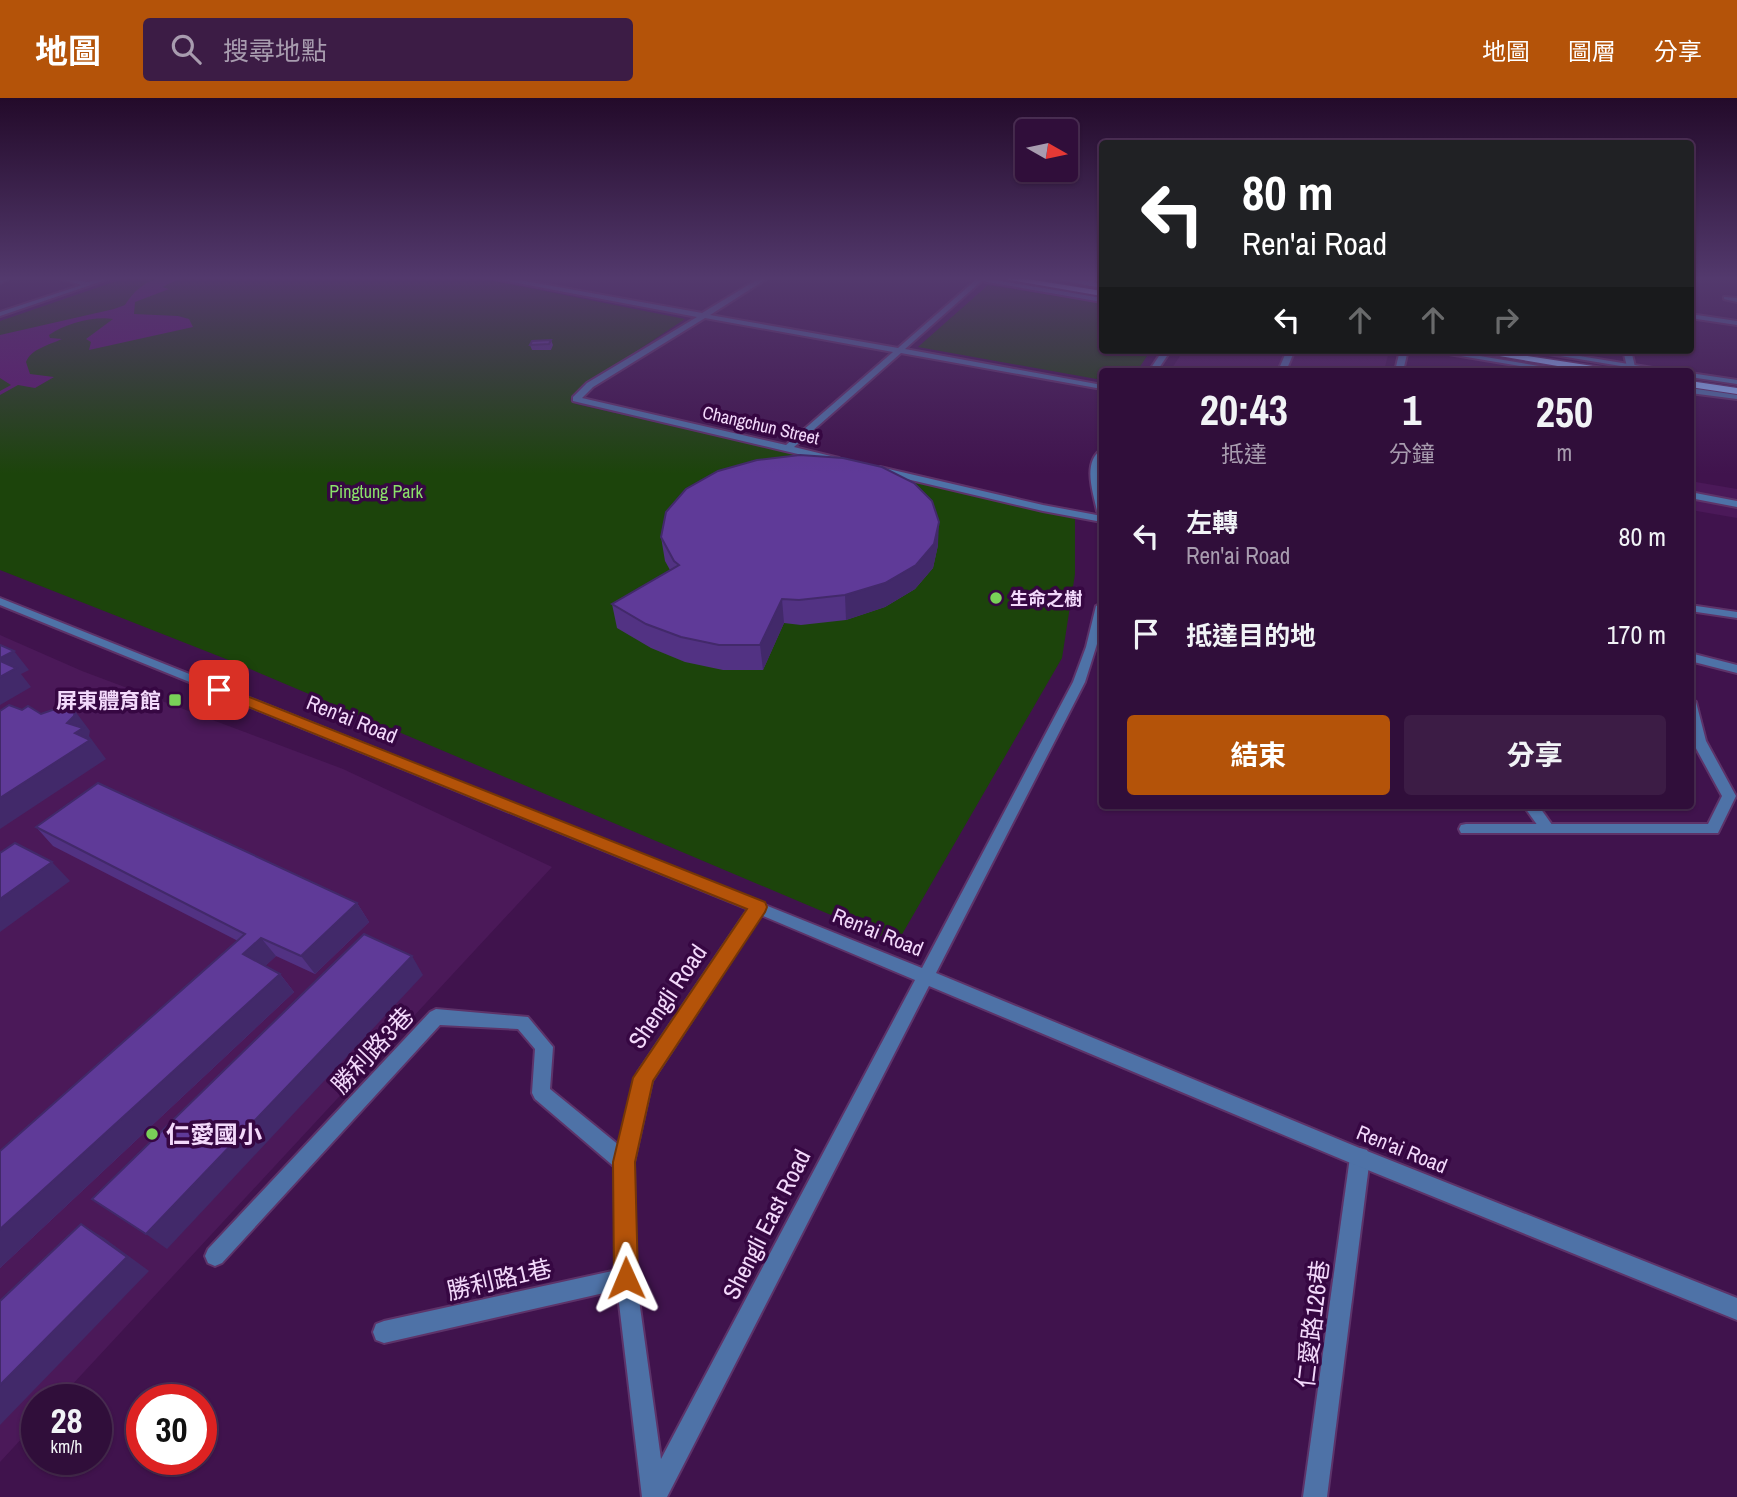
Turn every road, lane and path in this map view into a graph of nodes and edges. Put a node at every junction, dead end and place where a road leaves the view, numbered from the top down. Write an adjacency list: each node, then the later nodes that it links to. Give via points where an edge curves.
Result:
1 (659, 343): 18 (street, Changchun Street, via 576,398)
2 (868, 343): 4 (street)
3 (908, 343): 4 (street)
4 (901, 349): 14 (street); 18 (street)
5 (1455, 354): 8 (street)
6 (1495, 354): 9 (main road)
7 (1551, 354): 10 (street)
8 (1546, 368)
9 (1586, 368)
10 (1631, 368)
11 (1694, 375): 12 (street)
12 (1737, 382)
13 (1694, 385): 16 (main road)
14 (1099, 386)
15 (1694, 391): 17 (street)
16 (1737, 391)
17 (1737, 397)
18 (787, 449): 20 (street, Changchun Street)
19 (1099, 460): 22 (street, via 1094,472)
20 (841, 461)
21 (868, 467): 25 (street)
22 (1099, 496)
23 (1694, 496): 24 (street)
24 (1737, 504)
25 (1099, 518)
26 (0, 601): 36 (street, Ren'ai Road)
27 (1694, 609): 28 (street)
28 (1737, 615)
29 (1099, 618): 37 (street, via 1079,682)
30 (1694, 658): 31 (street)
31 (1737, 669)
32 (1694, 719): 34 (street, via 1699,741 1729,796 1713,829)
33 (1533, 809): 34 (street)
34 (1548, 829): 35 (street)
35 (1466, 830)
36 (758, 907): 37 (street, Ren'ai Road); 39 (street, Shengli Road, via 643,1078)
37 (925, 975): 38 (street, Ren'ai Road); 44 (street, Shengli East Road)
38 (1360, 1157): 42 (street, Ren'ai Road); 45 (street, 仁愛路126巷)
39 (624, 1162): 40 (street, 勝利路3巷, via 541,1093 544,1048 522,1021 436,1017); 41 (street, Shengli Road)
40 (215, 1256)
41 (626, 1278): 43 (street, 勝利路1巷); 44 (street, Shengli Road)
42 (1737, 1309)
43 (384, 1332)
44 (654, 1497)
45 (1315, 1497)

